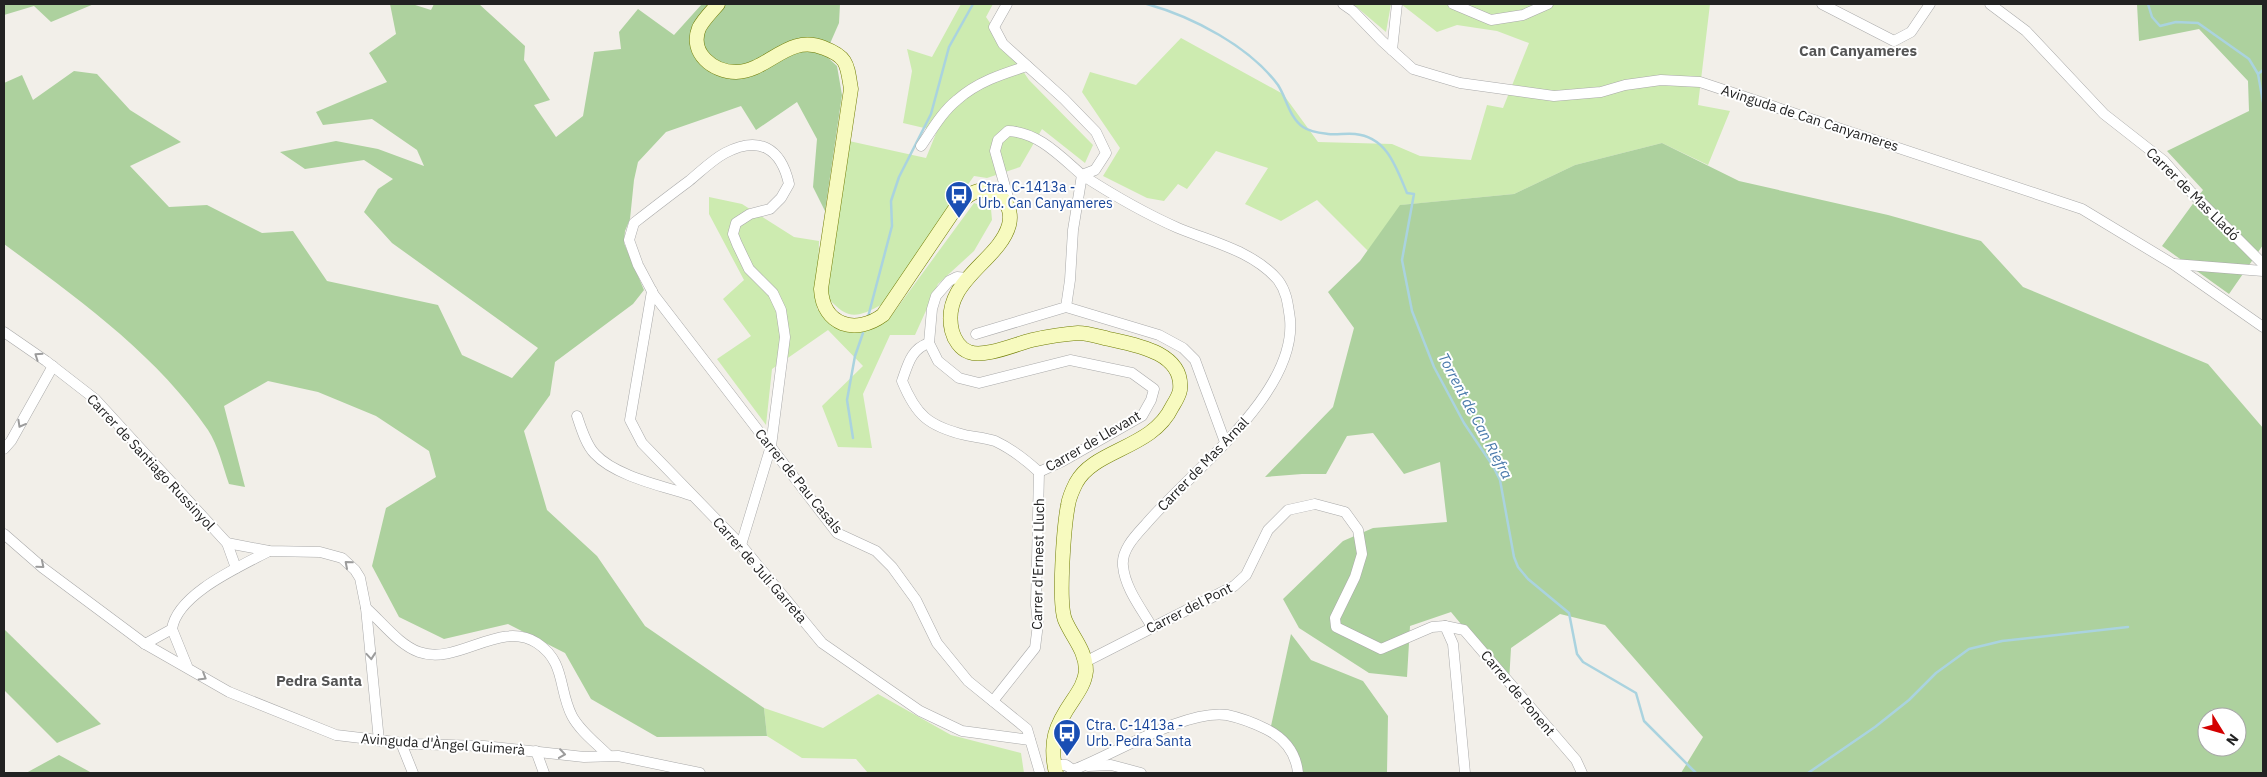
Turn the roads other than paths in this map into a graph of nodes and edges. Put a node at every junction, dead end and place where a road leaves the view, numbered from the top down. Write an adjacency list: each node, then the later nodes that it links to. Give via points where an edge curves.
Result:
1 (718, 4): 15 (main road, via 699,28 696,44 704,60 718,70 737,72 757,66 797,44 816,44 834,51 846,62 851,88 821,289 821,298 832,318 852,326 874,321 883,315 958,203 977,191)
2 (1007, 4): 11 (street, via 994,27 1003,44)
3 (1343, 4): 10 (street, Avinguda de Can Canyameres)
4 (1397, 4): 10 (street)
5 (1453, 4): 6 (street, via 1491,20 1523,15)
6 (1548, 4)
7 (1822, 4): 8 (street, via 1894,41 1911,32)
8 (1930, 4)
9 (1990, 4): 18 (street, Carrer de Mas Lladó, via 2026,32 2104,114 2164,161)
10 (1392, 50): 17 (street, Avinguda de Can Canyameres, via 1413,69 1460,83 1554,96 1601,92 1660,80 1700,82 2082,210)
11 (1027, 66): 12 (street, via 982,82 957,100); 14 (street, via 1096,132 1106,153 1095,170)
12 (921, 146)
13 (1003, 175): 14 (street, via 996,152 998,140 1008,131 1023,132 1052,149); 15 (street, via 998,184); 16 (street)
14 (1082, 175): 22 (street); 29 (street, Carrer de Mas Arnal, via 1128,205 1262,264 1279,281 1287,297 1291,335 1285,356 1248,420)
15 (988, 191): 16 (main road, via 1001,196)
16 (1007, 204): 20 (main road, via 1009,224 1005,234)
17 (2173, 264): 19 (street); 23 (street, Avinguda de Can Canyameres)
18 (2263, 264)
19 (2263, 271)
20 (967, 278): 26 (street, via 957,277 949,281 936,296); 44 (main road, via 955,297 950,320 954,338 970,353 990,352 1032,340 1080,333 1141,346 1164,356 1179,373 1180,392 1169,414 1148,436 1094,465 1077,481 1068,503 1061,602 1065,620)
21 (652, 291): 30 (street, Carrer de Pau Casals); 30 (street, Carrer de Pau Casals, via 629,240 634,223 725,153 744,145 760,144 775,153 786,168 789,184 770,210 750,214 736,223 733,234 749,269 773,293 781,310 785,338); 33 (street, Carrer de Juli Garreta, via 630,420 642,443)
22 (1066, 307): 25 (street); 29 (street, via 1159,335 1183,348 1195,360)
23 (2263, 327)
24 (4, 332): 27 (street, Carrer de Santiago Russinyol, one-way to 24)
25 (976, 334)
26 (929, 343): 32 (street, via 911,356 902,381 911,403 931,424 994,441 1019,454); 32 (street, Carrer de Llevant, via 938,361 959,378 979,383 1070,360 1132,372 1154,388 1142,416)
27 (53, 366): 31 (street, one-way to 31); 35 (street, Carrer de Santiago Russinyol, via 95,399)
28 (577, 416): 33 (street, via 594,454 611,466)
29 (1226, 442): 41 (street, Carrer de Mas Arnal, via 1129,543 1122,564 1132,594)
30 (770, 446): 36 (street); 46 (street, Carrer de Pau Casals, via 837,533 876,551 892,567 916,600 937,643 968,681)
31 (4, 449)
32 (1039, 472): 46 (street, Carrer d'Ernest Lluch, via 1035,648)
33 (694, 496): 36 (street, Carrer de Juli Garreta)
34 (4, 534): 43 (street, Avinguda d'Àngel Guimerà, one-way to 43, via 43,568)
35 (227, 543): 37 (street); 38 (street, Carrer de Santiago Russinyol)
36 (741, 545): 47 (street, Carrer de Juli Garreta, via 822,643 920,711 962,731)
37 (269, 551): 38 (street); 39 (street, one-way to 37, via 360,578 342,558 307,550)
38 (236, 568): 42 (street, via 187,601 176,614)
39 (366, 608): 48 (street, one-way to 48); 51 (street, via 408,647 434,655 516,635 536,642 557,664 573,718)
40 (1445, 626): 41 (street, Carrer del Pont, via 1432,627 1380,649 1336,627 1334,618 1355,577 1362,554 1358,530 1345,512 1315,504 1288,510 1268,530 1246,574 1234,586); 60 (street, via 1453,644); 61 (street, Carrer de Ponent, via 1464,630 1576,760)
41 (1152, 627): 44 (street, Carrer del Pont)
42 (172, 629): 43 (street); 45 (street)
43 (145, 644): 45 (street, Avinguda d'Àngel Guimerà)
44 (1085, 662): 52 (main road, via 1085,678 1053,739)
45 (187, 666): 48 (street, Avinguda d'Àngel Guimerà, one-way to 48, via 229,692 336,736)
46 (993, 701): 47 (street, Carrer de Pau Casals, via 1028,729)
47 (1030, 740): 53 (street, Carrer de Pau Casals)
48 (379, 741): 49 (street, Avinguda d'Àngel Guimerà)
49 (401, 743): 50 (street, Avinguda d'Àngel Guimerà); 55 (street)
50 (536, 751): 51 (street, Avinguda d'Àngel Guimerà, one-way to 51, via 584,757); 56 (street)
51 (608, 755): 57 (street, Avinguda d'Àngel Guimerà)
52 (1054, 763): 53 (street); 54 (street, via 1066,765)
53 (1039, 770)
54 (1073, 772): 58 (street, via 1093,765 1111,764); 59 (street, via 1191,718 1225,715 1250,721 1276,734 1288,746 1297,762)
55 (413, 773)
56 (544, 773)
57 (700, 773)
58 (1140, 773)
59 (1298, 773)
60 (1465, 773)
61 (1582, 773)

